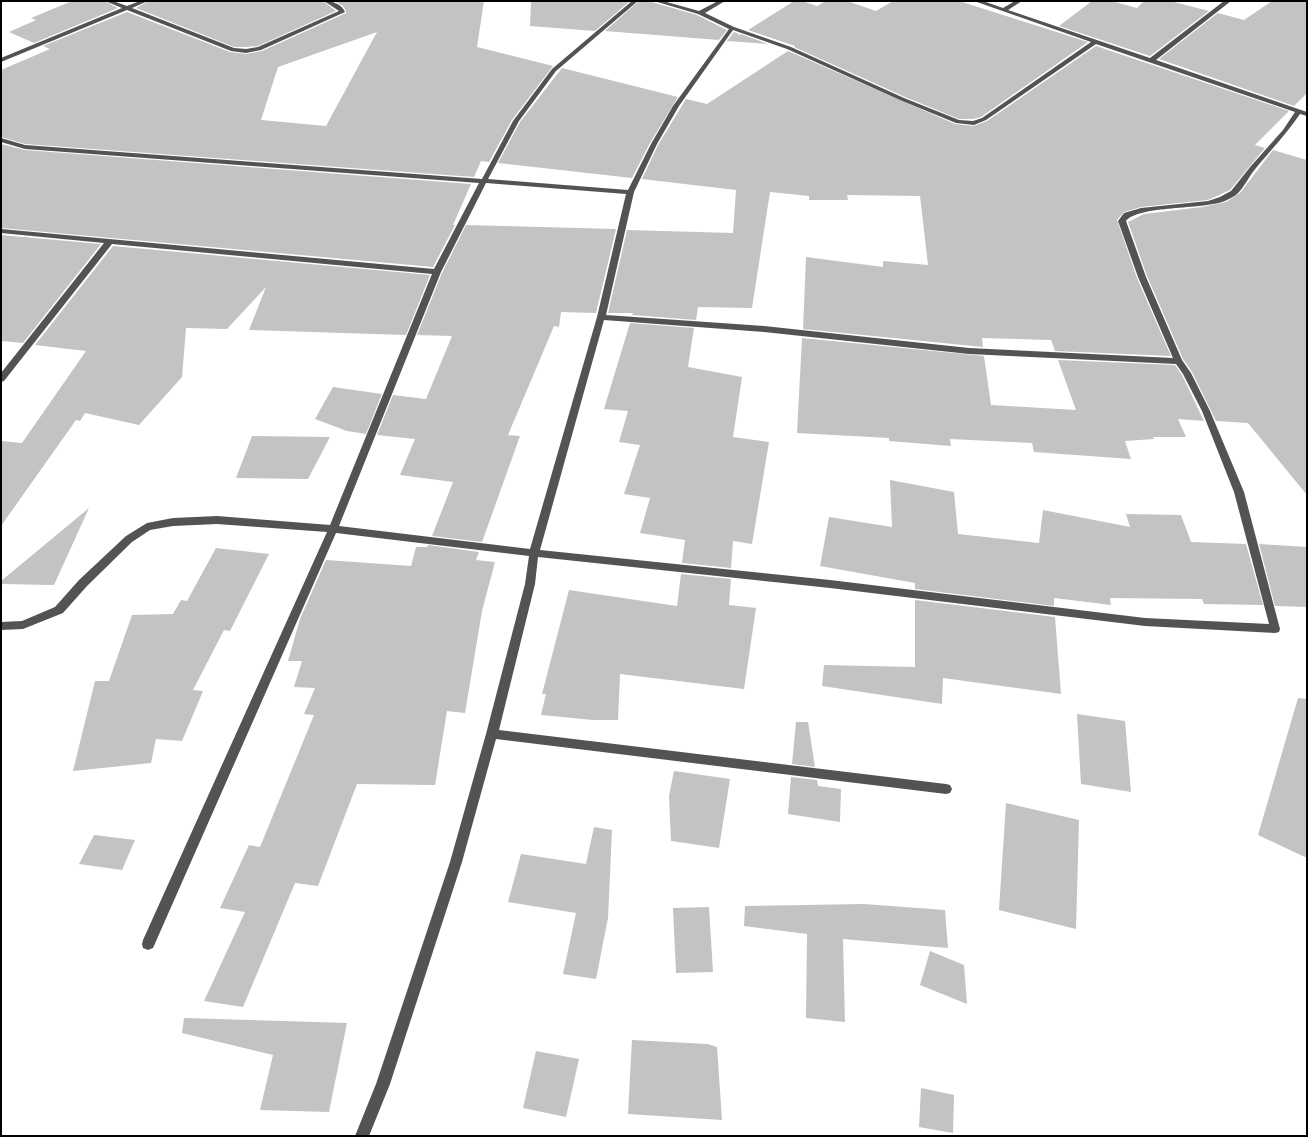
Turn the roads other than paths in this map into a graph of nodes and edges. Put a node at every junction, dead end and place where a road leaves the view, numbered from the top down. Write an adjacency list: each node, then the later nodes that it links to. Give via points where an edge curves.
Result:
1 (108, 1): 10 (street)
2 (145, 1): 10 (street)
3 (327, 1): 10 (street, via 342,12 259,49 246,51 234,50)
4 (635, 1): 20 (street, via 554,70 516,121)
5 (657, 1): 12 (street)
6 (722, 1): 12 (street)
7 (977, 1): 11 (street)
8 (1019, 1): 11 (street)
9 (1228, 1): 16 (street)
10 (128, 8): 15 (street)
11 (1004, 10): 14 (street)
12 (700, 13): 13 (street)
13 (732, 28): 14 (street, via 789,48 902,99 968,124 984,119); 21 (street, via 676,106)
14 (1096, 41): 16 (street)
15 (1, 60)
16 (1152, 60): 17 (street)
17 (1299, 111): 18 (street); 26 (street, via 1234,193 1208,203 1127,214 1122,221 1142,277)
18 (1307, 114)
19 (1, 140): 20 (street, via 25,147)
20 (484, 181): 21 (street); 24 (street)
21 (630, 192): 25 (street)
22 (1, 231): 23 (street)
23 (109, 242): 24 (street); 27 (street)
24 (437, 272): 28 (street)
25 (601, 317): 26 (street, via 764,329 969,352); 29 (street)
26 (1178, 361): 29 (street, via 1188,373 1206,411 1239,492 1275,629 1145,622 830,584)
27 (1, 379)
28 (333, 529): 29 (street); 30 (street, via 217,520 173,522 147,527 129,539 59,610 23,625); 33 (street)
29 (534, 553): 31 (street, via 530,584)
30 (1, 626)
31 (492, 734): 32 (street); 34 (street, via 456,862 383,1084)
32 (946, 789)
33 (148, 944)
34 (362, 1136)

